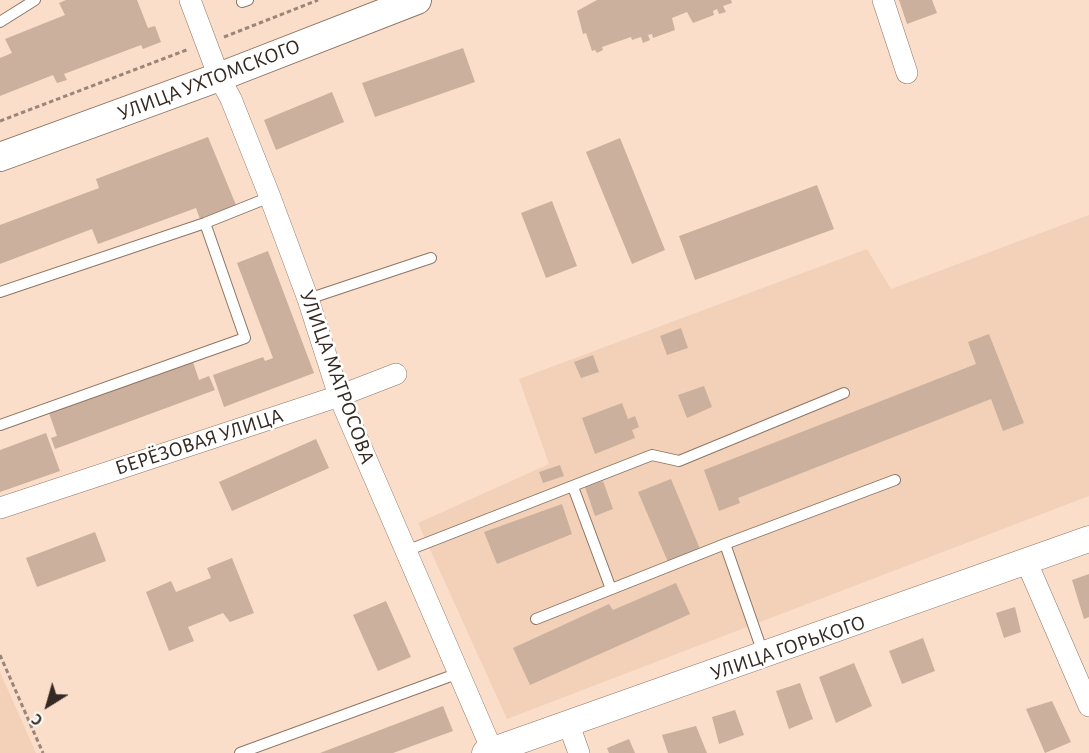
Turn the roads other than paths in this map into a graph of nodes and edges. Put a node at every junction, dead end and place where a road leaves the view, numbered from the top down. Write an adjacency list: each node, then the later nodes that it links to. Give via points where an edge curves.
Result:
1 (35, 0): 5 (lane)
2 (190, 0): 7 (street, УЛИЦА МАТРОСОВА)
3 (883, 0): 6 (street)
4 (400, 3): 7 (main road, УЛИЦА УХТОМСКОГО)
5 (0, 22)
6 (907, 73)
7 (219, 77): 8 (main road, УЛИЦА УХТОМСКОГО); 9 (street, УЛИЦА МАТРОСОВА)
8 (0, 157)
9 (270, 197): 10 (lane); 13 (street, УЛИЦА МАТРОСОВА)
10 (205, 223): 12 (lane); 17 (lane, via 245,338)
11 (431, 258): 13 (lane)
12 (0, 292)
13 (308, 299): 16 (street, УЛИЦА МАТРОСОВА)
14 (396, 374): 16 (street, БЕРЁЗОВАЯ УЛИЦА)
15 (844, 393): 19 (lane, via 679,461 652,455)
16 (339, 396): 20 (street, БЕРЁЗОВАЯ УЛИЦА); 23 (street, УЛИЦА МАТРОСОВА)
17 (0, 425)
18 (895, 480): 22 (lane)
19 (573, 487): 23 (lane); 25 (lane)
20 (0, 508)
21 (1089, 539): 24 (street, УЛИЦА ГОРЬКОГО)
22 (725, 544): 25 (lane); 27 (lane)
23 (406, 551): 28 (street, УЛИЦА МАТРОСОВА)
24 (1027, 563): 27 (street, УЛИЦА ГОРЬКОГО); 29 (street)
25 (611, 589): 26 (lane)
26 (536, 619)
27 (764, 656): 30 (street, УЛИЦА ГОРЬКОГО)
28 (459, 673): 31 (street, УЛИЦА МАТРОСОВА); 32 (lane)
29 (1089, 706)
30 (569, 725): 31 (street, УЛИЦА ГОРЬКОГО); 33 (street)
31 (489, 752)
32 (240, 753)
33 (579, 753)

